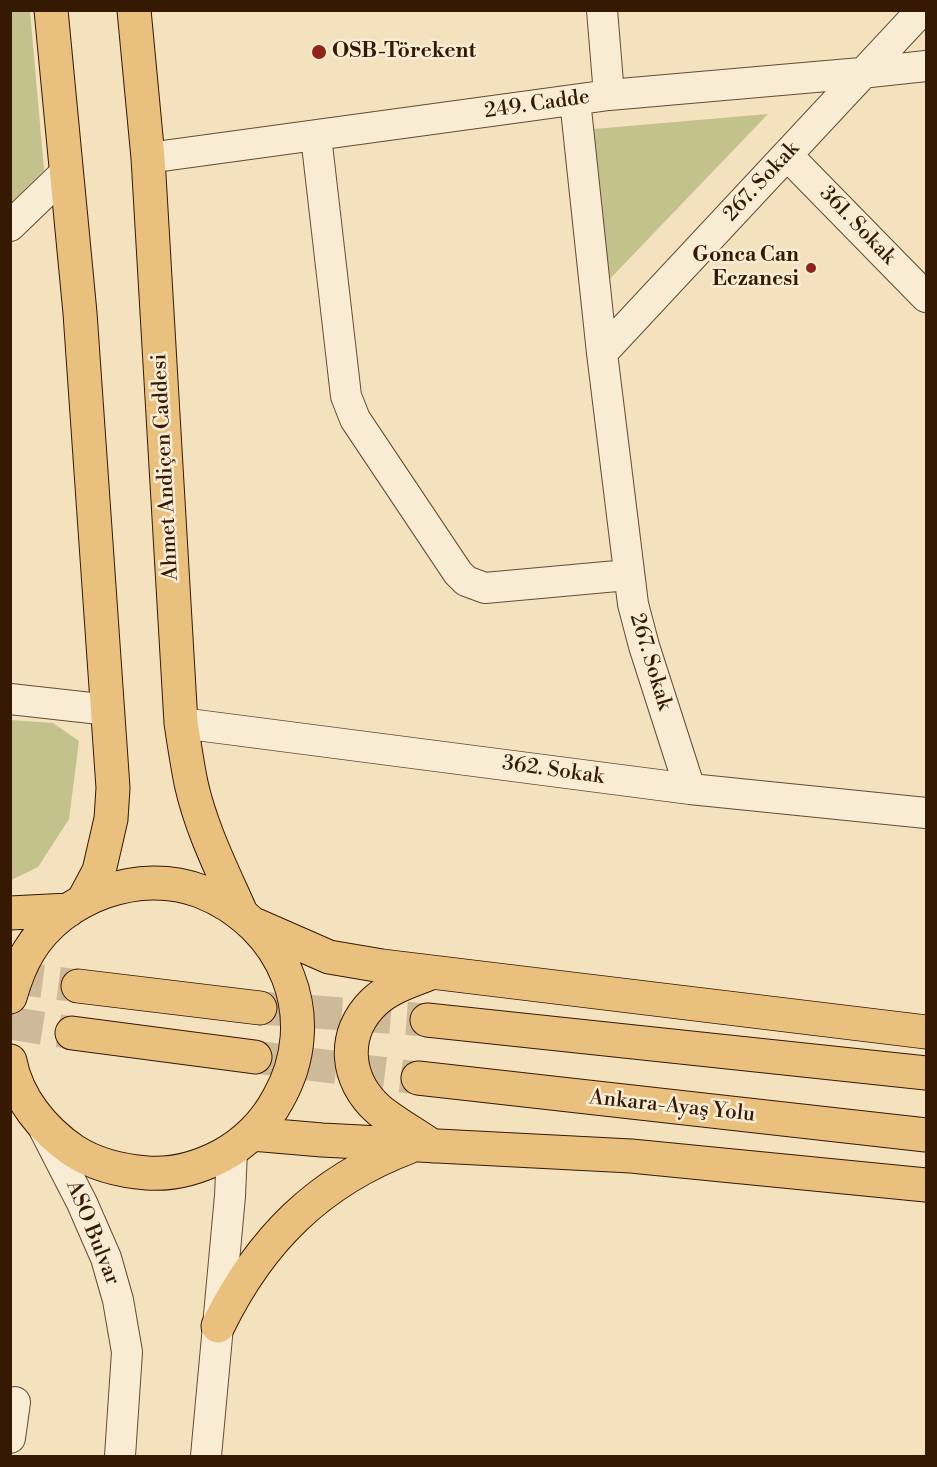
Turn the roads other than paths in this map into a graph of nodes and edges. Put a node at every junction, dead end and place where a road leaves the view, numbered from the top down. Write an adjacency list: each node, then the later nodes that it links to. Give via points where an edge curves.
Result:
1 (51, 10): 12 (main road)
2 (134, 10): 11 (main road, Ahmet Andiçen Caddesi)
3 (602, 10): 7 (street)
4 (922, 10): 6 (street, 267. Sokak)
5 (927, 66): 6 (street, 249. Cadde)
6 (861, 74): 7 (street, 249. Cadde); 10 (street, 267. Sokak)
7 (609, 95): 8 (street, 249. Cadde)
8 (574, 100): 9 (street, 249. Cadde); 15 (street, 267. Sokak)
9 (316, 136): 11 (street, 249. Cadde); 16 (street, via 346,396 355,419 458,573 466,581 485,588)
10 (788, 156): 14 (street, 361. Sokak); 15 (street, 267. Sokak)
11 (148, 158): 19 (main road, Ahmet Andiçen Caddesi)
12 (66, 172): 13 (street); 18 (main road)
13 (10, 226)
14 (927, 297)
15 (602, 353): 16 (street, 267. Sokak)
16 (628, 575): 20 (street, 267. Sokak, via 644,646)
17 (10, 699): 18 (street)
18 (109, 710): 22 (main road, via 111,819 99,871)
19 (181, 723): 20 (street, 362. Sokak); 24 (main road, Ahmet Andiçen Caddesi, via 191,784 202,820)
20 (690, 789): 21 (street, 362. Sokak)
21 (927, 813)
22 (76, 906): 23 (main road); 24 (main road, via 103,891 167,883 198,890); 27 (main road, via 50,925 30,949)
23 (10, 913)
24 (248, 919): 25 (main road, via 329,957); 38 (main road, via 273,946 286,971 295,999 298,1028 295,1058 286,1086 272,1111)
25 (433, 972): 30 (main road); 39 (main road, via 394,987 374,1001 359,1020 350,1043 350,1058 361,1089 379,1110)
26 (78, 986): 28 (main road)
27 (10, 997)
28 (260, 1008)
29 (427, 1020): 34 (main road)
30 (927, 1032)
31 (72, 1033): 32 (main road)
32 (255, 1057)
33 (10, 1060): 36 (main road)
34 (927, 1073)
35 (418, 1078): 37 (main road, Ankara-Ayaş Yolu)
36 (29, 1112): 38 (main road, via 82,1156 132,1172 184,1170 209,1162); 44 (street, ASO Bulvar, via 82,1203 106,1258 118,1300 127,1352)
37 (927, 1135)
38 (242, 1142): 39 (main road, via 313,1140); 41 (street, via 230,1196)
39 (424, 1145): 40 (main road, via 631,1156); 41 (main road, via 387,1155 361,1168 289,1222 249,1270)
40 (927, 1185)
41 (218, 1326): 45 (street)
42 (15, 1402): 43 (street)
43 (10, 1438)
44 (120, 1456)
45 (206, 1456)

